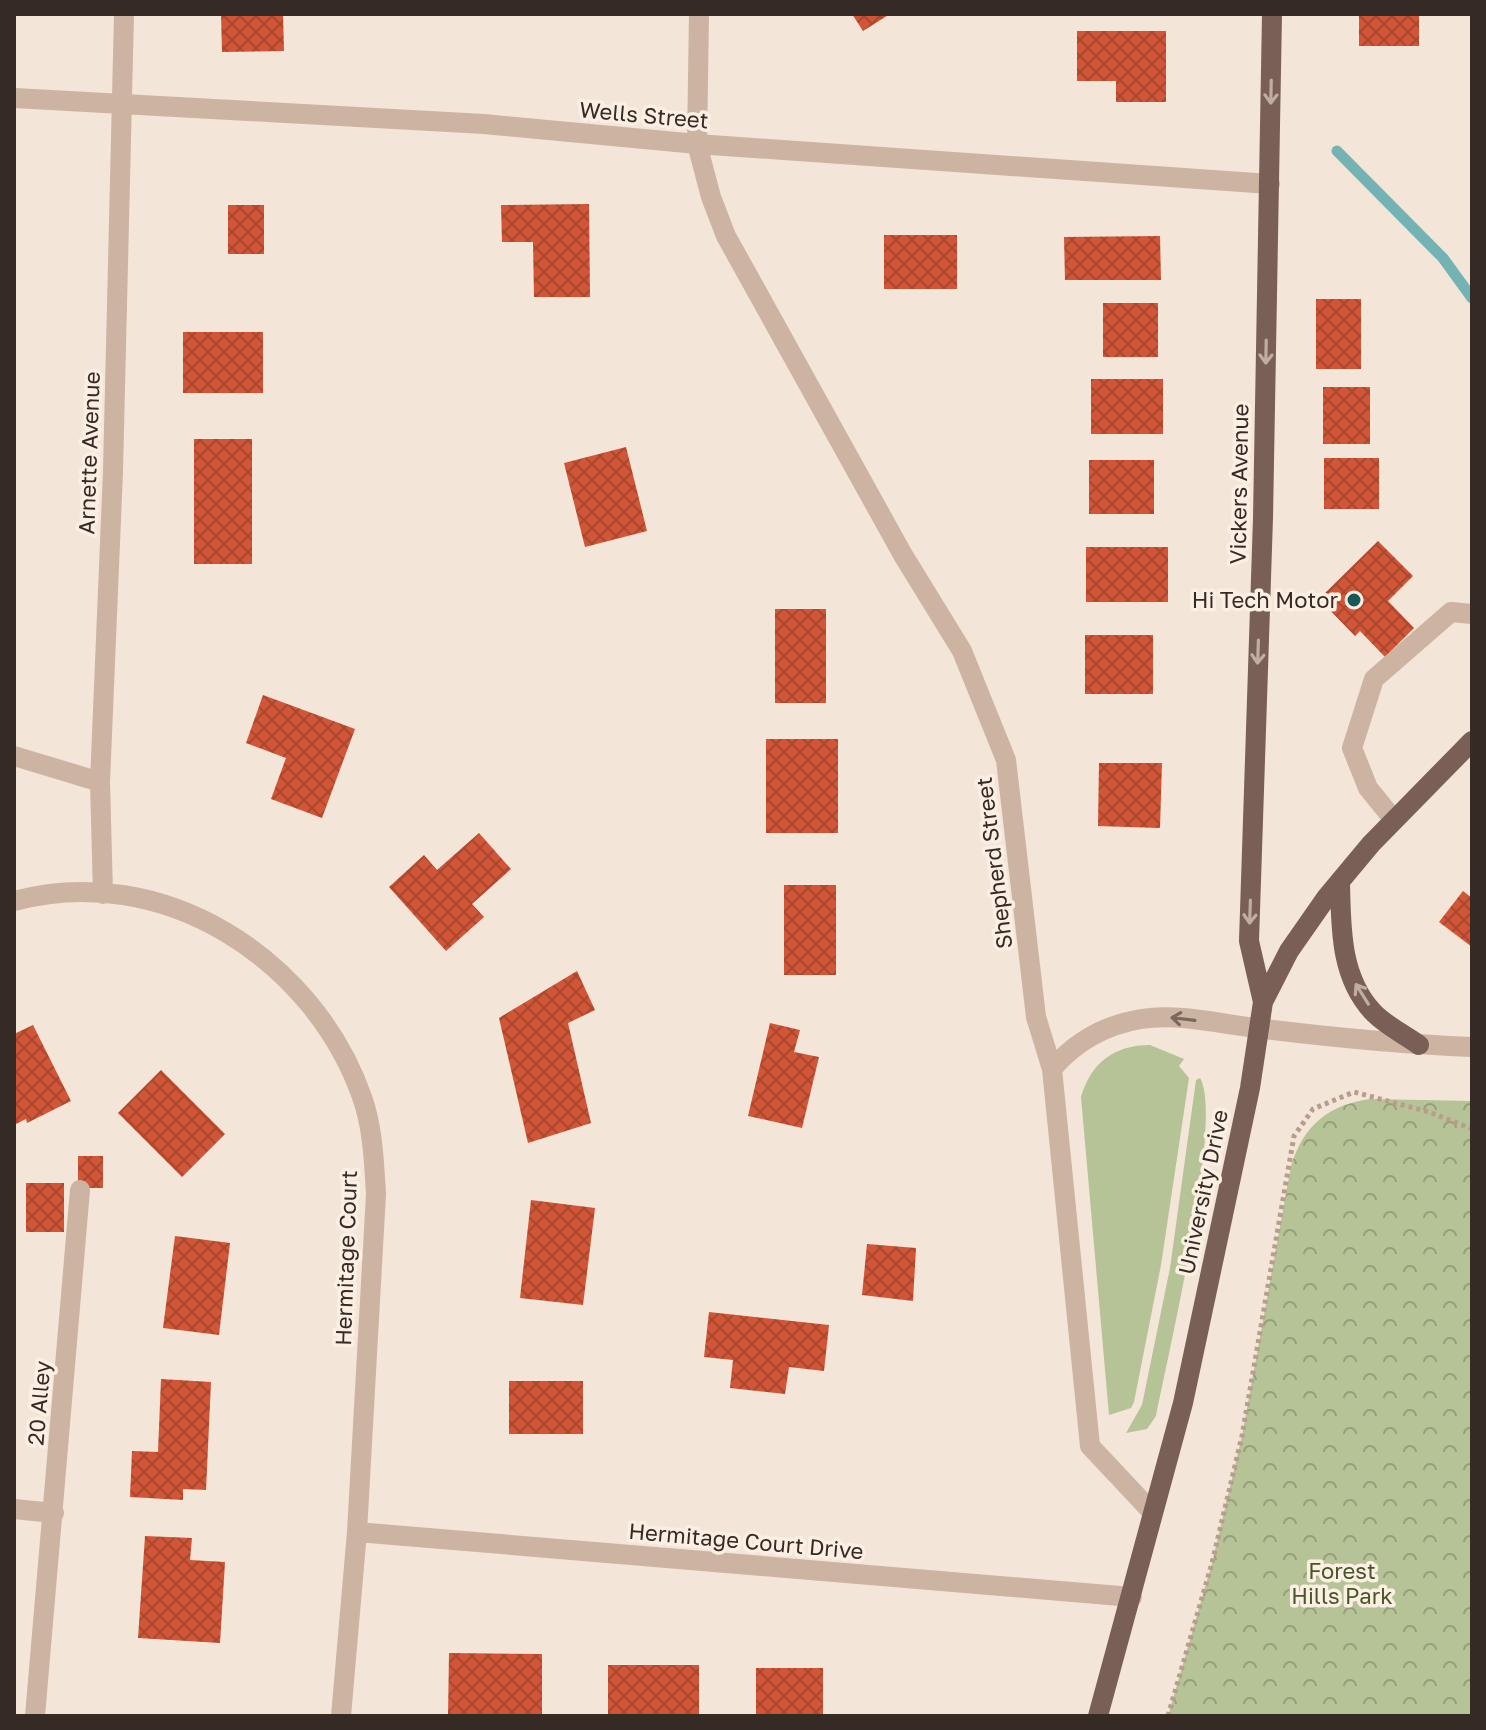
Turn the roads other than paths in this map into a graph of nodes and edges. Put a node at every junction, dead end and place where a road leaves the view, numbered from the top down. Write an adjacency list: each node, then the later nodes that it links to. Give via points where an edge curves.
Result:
1 (124, 14): 5 (street, Arnette Avenue)
2 (699, 14): 6 (street, Shepherd Street)
3 (1272, 14): 7 (main road, Vickers Avenue, one-way to 7)
4 (14, 98): 5 (street, Wells Street)
5 (123, 106): 6 (street, Wells Street, via 484,124); 11 (street, Arnette Avenue)
6 (697, 144): 7 (street, Wells Street); 20 (street, Shepherd Street, via 726,236 962,651 1006,760 1036,1017)
7 (1270, 184): 16 (main road, Vickers Avenue, one-way to 16, via 1249,941)
8 (1472, 614): 12 (street, via 1451,612 1374,679 1352,748 1368,788)
9 (1472, 741): 12 (main road, University Drive)
10 (14, 756): 11 (street)
11 (100, 782): 14 (street, Arnette Avenue)
12 (1394, 820): 13 (main road, University Drive)
13 (1340, 882): 16 (main road, University Drive, via 1289,951); 18 (main road, one-way to 13, via 1373,1013 1351,976 1341,936)
14 (103, 894): 15 (street, Hermitage Court, via 74,892); 25 (street, Hermitage Court, via 168,905 253,948 320,1015 363,1100 376,1194)
15 (14, 901)
16 (1263, 1002): 17 (main road, University Drive)
17 (1260, 1029): 18 (street); 20 (street, one-way to 20, via 1143,1019 1092,1035 1069,1049); 23 (main road, University Drive, via 1183,1403)
18 (1419, 1045): 19 (street)
19 (1472, 1047)
20 (1052, 1069): 23 (street, Shepherd Street, via 1090,1446)
21 (80, 1190): 24 (street, 20 Alley)
22 (14, 1509): 24 (street)
23 (1152, 1512): 26 (main road, University Drive)
24 (54, 1513): 27 (street, 20 Alley)
25 (357, 1532): 26 (street, Hermitage Court Drive); 28 (street, Hermitage Court)
26 (1132, 1597): 29 (main road, University Drive)
27 (35, 1716)
28 (341, 1716)
29 (1098, 1716)

